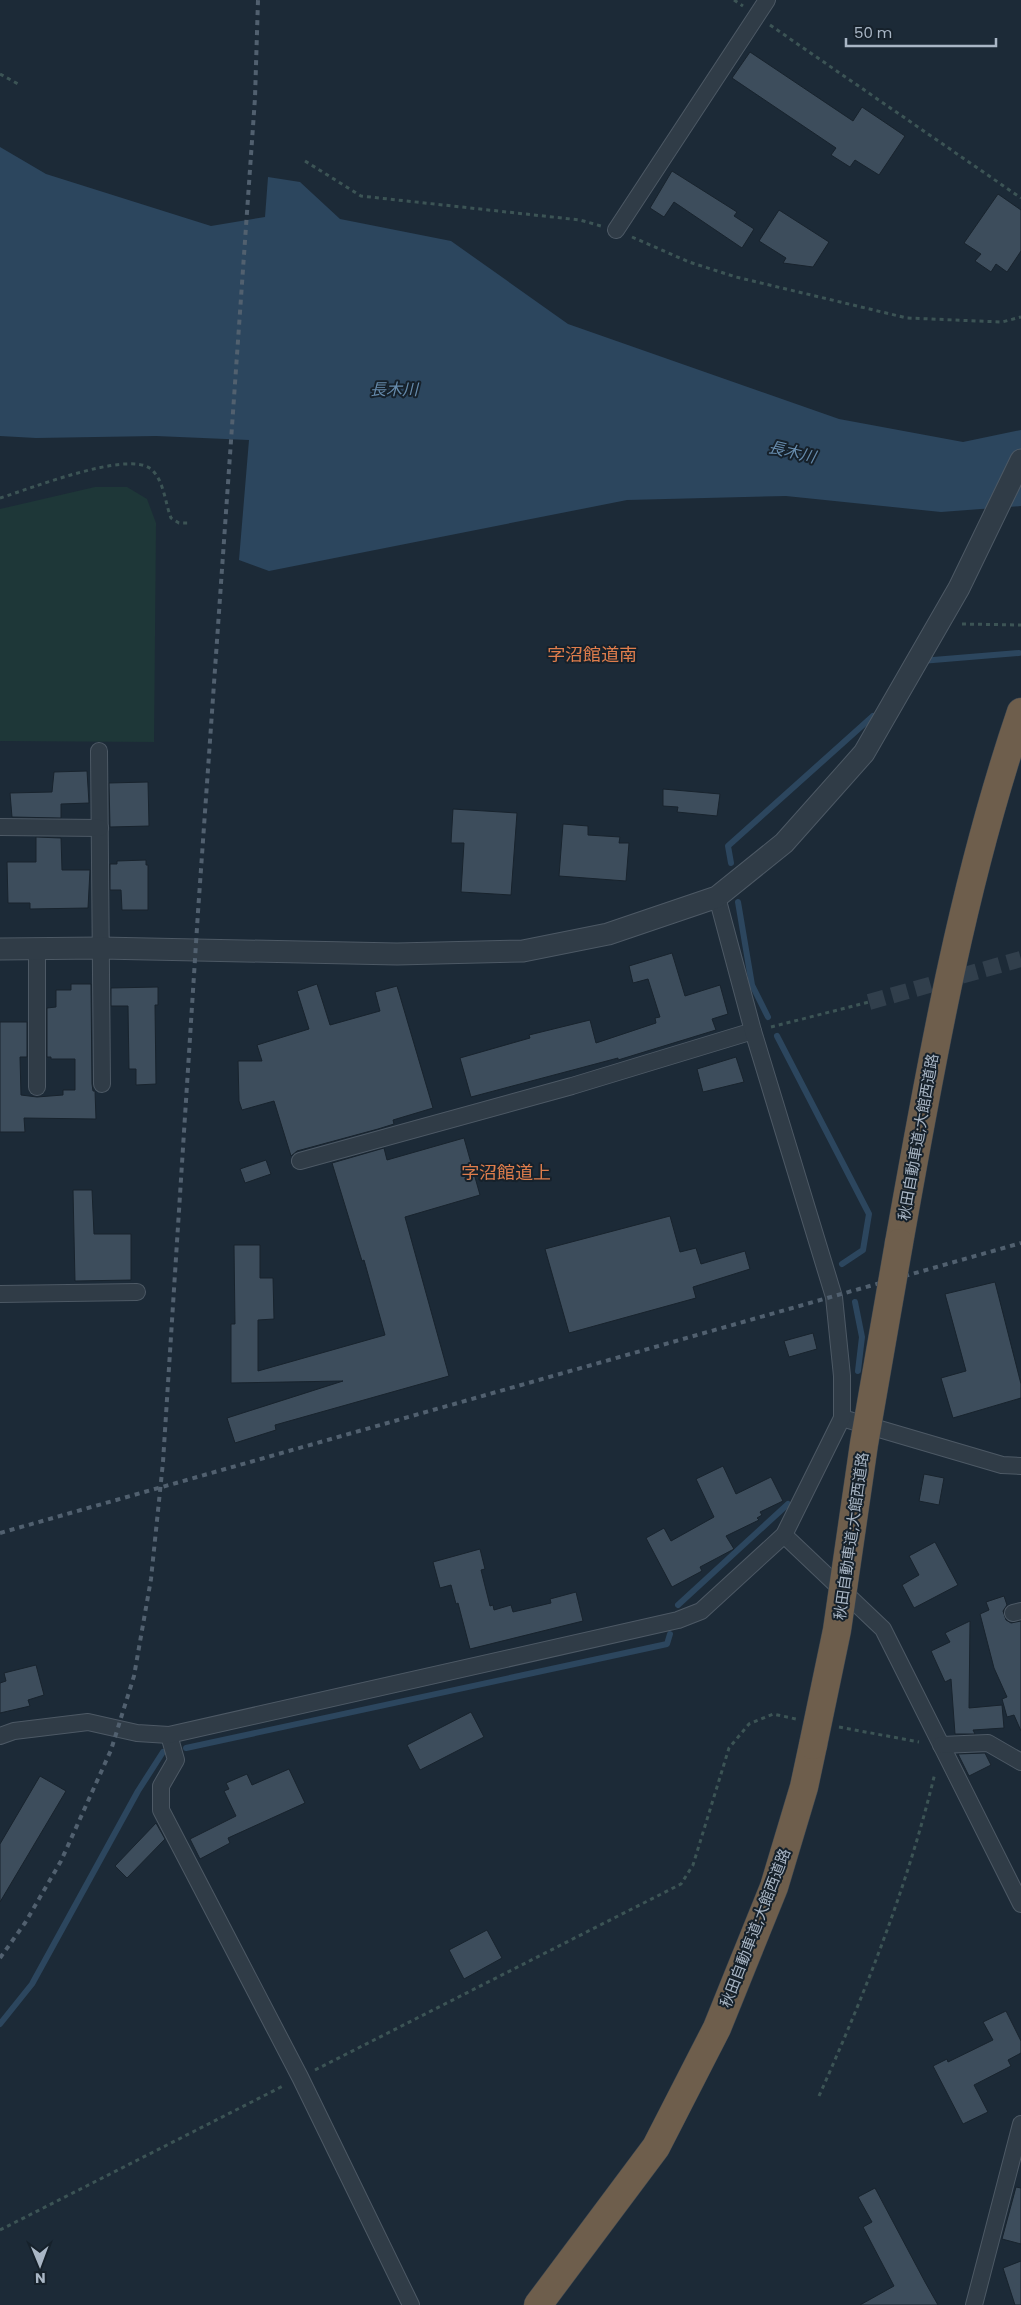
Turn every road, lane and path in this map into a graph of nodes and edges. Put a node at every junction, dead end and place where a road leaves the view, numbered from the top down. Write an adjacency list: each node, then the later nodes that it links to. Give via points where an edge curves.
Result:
1 (767, 0): 2 (street)
2 (756, 15): 6 (path); 7 (street)
3 (0, 74): 4 (path)
4 (20, 85)
5 (305, 161): 7 (path, via 361,196 580,220)
6 (1021, 198)
7 (616, 230): 8 (path, via 698,265 736,277 907,318 1002,322)
8 (1021, 317)
9 (1021, 460): 12 (street)
10 (0, 498): 11 (path, via 108,465 142,464 159,479 171,518 179,523)
11 (189, 523)
12 (938, 624): 13 (path); 18 (street, via 864,753 784,843)
13 (1021, 625)
14 (1021, 712): 34 (highway, 秋田自動車道;大館西道路, bridge, via 962,915 931,1065 864,1444)
15 (99, 751): 17 (street)
16 (0, 827): 17 (street)
17 (100, 828): 19 (street)
18 (717, 897): 19 (street, via 608,934 522,951 397,954); 23 (street)
19 (101, 948): 21 (street); 24 (street)
20 (0, 949): 21 (street)
21 (37, 949): 25 (street)
22 (869, 1002): 23 (path)
23 (753, 1031): 26 (street, via 572,1086); 29 (street, via 834,1297 842,1376)
24 (102, 1084)
25 (37, 1087)
26 (300, 1161)
27 (137, 1292): 28 (street)
28 (0, 1294)
29 (842, 1418): 30 (street, via 1002,1464); 31 (street)
30 (1021, 1466)
31 (784, 1536): 33 (street, via 701,1611 678,1620); 36 (street, via 883,1629)
32 (802, 1720): 39 (path, via 773,1714 749,1724 729,1748 694,1865 681,1884)
33 (169, 1735): 35 (street, via 137,1733 88,1722 14,1731); 39 (street, via 176,1760 161,1786 161,1810)
34 (822, 1735): 36 (path); 45 (highway, 秋田自動車道;大館西道路, via 774,1887 717,2028 656,2147)
35 (0, 1736)
36 (941, 1745): 37 (street, via 988,1743); 38 (street); 40 (path, via 929,1798 883,1946)
37 (1021, 1762)
38 (1021, 1904)
39 (300, 2077): 42 (path); 44 (street)
40 (820, 2096)
41 (1021, 2124): 43 (street)
42 (0, 2230)
43 (979, 2302)
44 (411, 2305)
45 (538, 2305)

